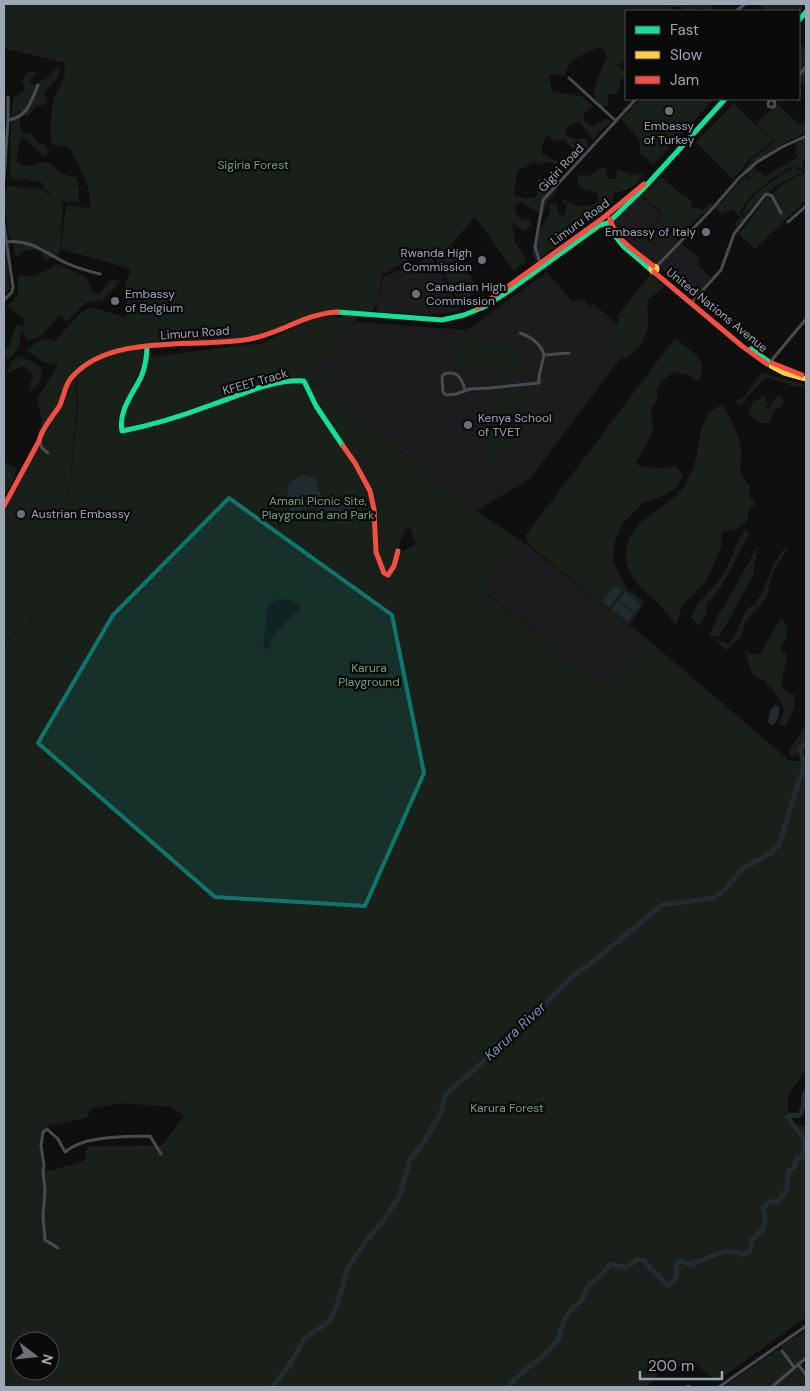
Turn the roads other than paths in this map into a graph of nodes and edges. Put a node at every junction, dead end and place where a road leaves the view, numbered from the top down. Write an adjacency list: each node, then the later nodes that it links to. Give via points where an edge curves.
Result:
1 (570, 78): 7 (street)
2 (38, 85): 6 (street, via 26,111)
3 (8, 97): 6 (street)
4 (635, 100): 7 (street, Gigiri Road)
5 (724, 100): 10 (main road, Limuru Road)
6 (8, 121): 8 (street)
7 (616, 121): 22 (street, Gigiri Road, via 543,200 535,247)
8 (6, 135): 11 (street)
9 (806, 136): 23 (street, via 757,162)
10 (652, 178): 14 (main road, Limuru Road); 14 (main road, Limuru Road)
11 (4, 180)
12 (806, 206): 15 (street)
13 (781, 212): 26 (street, via 772,196 765,195 734,234 721,270)
14 (605, 221): 17 (main road, United Nations Avenue); 18 (main road, Limuru Road); 21 (main road, Limuru Road)
15 (788, 222)
16 (4, 225): 19 (street)
17 (612, 229): 18 (main road, via 602,227); 23 (main road, United Nations Avenue, via 623,246)
18 (579, 240): 21 (main road, Limuru Road)
19 (6, 242): 20 (street); 24 (street, via 38,247 64,262)
20 (6, 251): 25 (street, via 13,287)
21 (552, 257): 22 (main road, Limuru Road)
22 (542, 266): 29 (main road, Limuru Road, via 488,306 451,319 317,313 278,331 250,339)
23 (654, 268): 26 (main road, United Nations Avenue); 32 (main road, United Nations Avenue, via 742,346)
24 (100, 274)
25 (4, 300)
26 (693, 301): 32 (main road, United Nations Avenue)
27 (806, 319): 32 (street)
28 (520, 333): 31 (street, via 535,341)
29 (146, 347): 35 (main road, Limuru Road, via 126,348 98,356 80,369 68,382 60,404); 38 (main road, KFEET Track, via 141,377 121,419 122,431 164,421 268,386 304,381 316,406 370,491 376,552 386,575 394,566)
30 (569, 353): 31 (street)
31 (544, 354): 34 (street, via 539,383)
32 (770, 363): 33 (main road, United Nations Avenue, via 784,373)
33 (806, 378)
34 (465, 390): 34 (street, via 461,378 450,372 444,374 442,392 449,395)
35 (39, 441): 36 (street); 37 (main road, Limuru Road)
36 (48, 453)
37 (4, 506)
38 (398, 551)
39 (161, 1154): 40 (street, via 150,1136 85,1142 65,1152 58,1139 47,1129 43,1132 40,1146 44,1165 45,1240)
40 (58, 1248)
41 (806, 1326): 47 (street)
42 (782, 1351): 44 (street)
43 (806, 1358): 44 (street)
44 (796, 1366): 45 (street); 46 (street)
45 (806, 1375)
46 (774, 1385)
47 (719, 1387)

